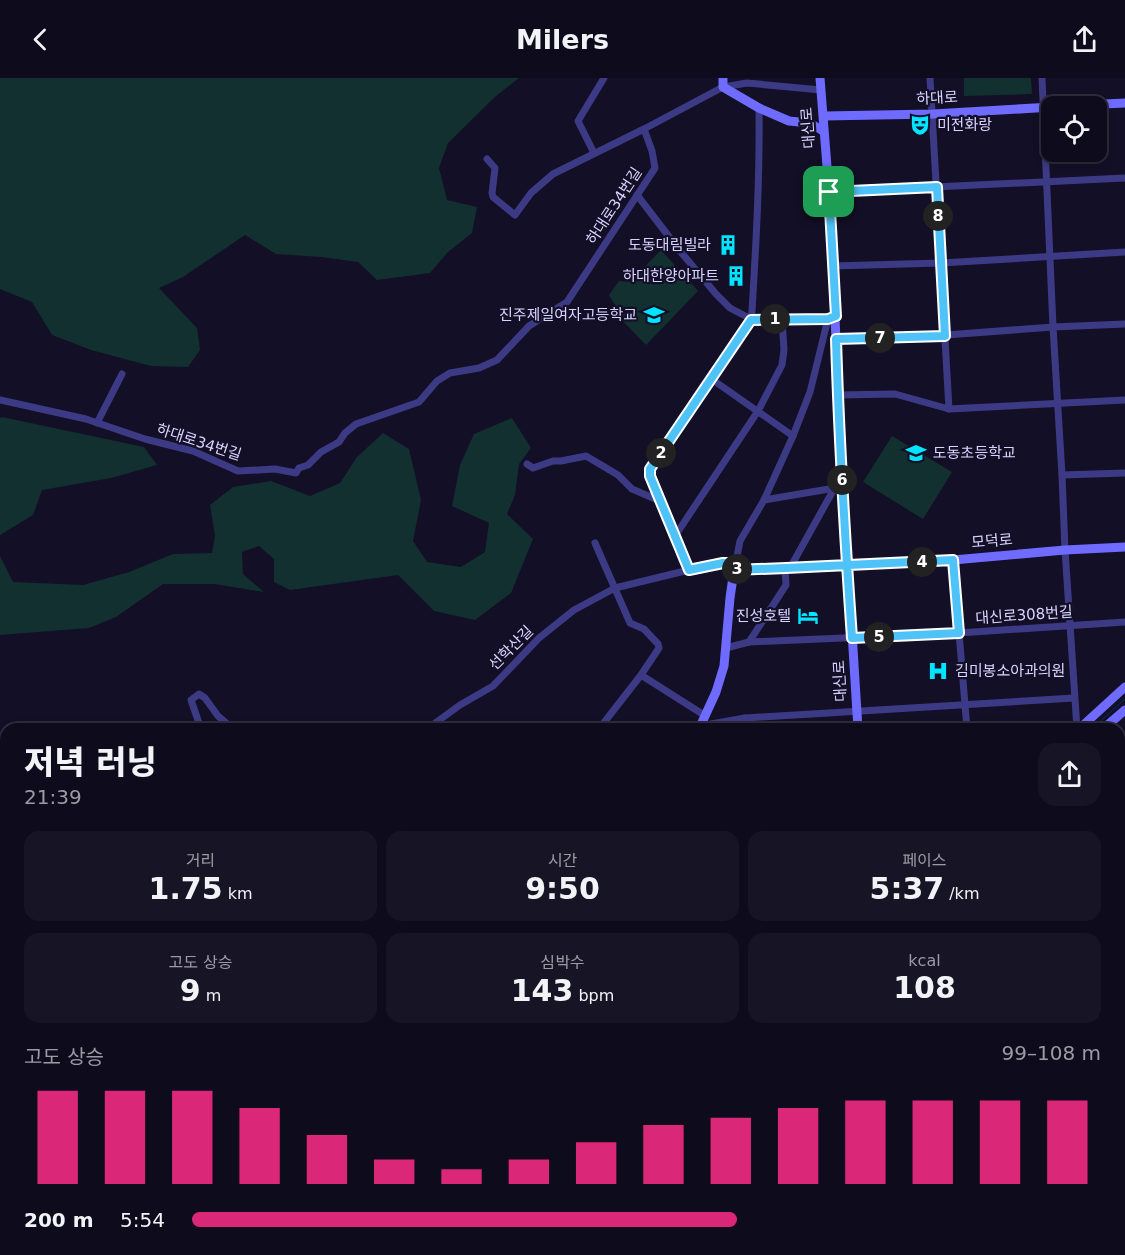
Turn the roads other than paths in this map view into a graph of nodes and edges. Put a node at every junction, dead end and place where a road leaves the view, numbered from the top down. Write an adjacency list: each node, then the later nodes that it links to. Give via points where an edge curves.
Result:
1 (604, 78): 16 (street, via 578,121)
2 (820, 78): 6 (street, 대신로)
3 (930, 78): 12 (street)
4 (1042, 78): 7 (street)
5 (723, 83): 6 (street, 대신로); 11 (street); 14 (street)
6 (821, 90): 13 (street, 대신로)
7 (1046, 96)
8 (1125, 103): 9 (street)
9 (1107, 104)
10 (1041, 107): 12 (street, 하대로)
11 (759, 108): 15 (street, via 789,121 810,123); 30 (street, via 758,226)
12 (933, 114): 13 (street, 하대로); 21 (street)
13 (824, 116): 15 (street, 대신로)
14 (644, 129): 16 (street); 23 (street, 하대로34번길, via 655,168)
15 (823, 131): 22 (street, 대신로)
16 (594, 153): 17 (street, via 553,174 531,193 515,215 493,197 495,168)
17 (487, 159)
18 (1047, 162): 20 (street)
19 (1125, 178): 20 (street)
20 (1047, 181): 21 (street); 25 (street)
21 (937, 187): 22 (street); 26 (street)
22 (829, 192): 27 (street, 대신로)
23 (637, 195): 30 (street, via 716,294); 43 (street, 하대로34번길, via 567,302 529,326 497,360 450,373 437,381 419,402 356,424 339,442 296,473 275,469 238,471 193,451)
24 (1125, 252): 25 (street)
25 (1050, 256): 26 (street); 32 (street)
26 (941, 263): 27 (street); 33 (street)
27 (832, 266): 28 (street, 대신로)
28 (832, 317): 29 (street); 34 (street, 대신로); 44 (street)
29 (782, 319): 30 (street); 42 (street, via 782,365)
30 (751, 320): 36 (street)
31 (1125, 324): 32 (street)
32 (1053, 327): 33 (street); 40 (street)
33 (945, 336): 34 (street); 41 (street)
34 (836, 339): 37 (street, 대신로)
35 (122, 374): 43 (street)
36 (710, 378): 42 (street); 50 (street, via 650,469)
37 (838, 395): 41 (street, via 896,394); 48 (street, 대신로)
38 (0, 400): 43 (street, 하대로34번길)
39 (1125, 400): 40 (street)
40 (1058, 404): 41 (street); 47 (street)
41 (949, 409)
42 (758, 411): 44 (street); 51 (street)
43 (97, 423)
44 (793, 436): 49 (street)
45 (527, 464): 50 (street, via 533,468 553,460 586,456 618,475 632,489)
46 (1125, 473): 47 (street)
47 (1062, 475): 54 (street)
48 (838, 488): 49 (street); 56 (street, 대신로); 58 (street)
49 (764, 500): 57 (street, via 740,541)
50 (660, 501): 51 (street)
51 (675, 536): 59 (street)
52 (595, 543): 60 (street)
53 (1125, 547): 54 (street, 모덕로)
54 (1065, 550): 55 (street, 모덕로); 62 (street)
55 (953, 560): 56 (street, 모덕로); 63 (street)
56 (847, 564): 58 (street, 모덕로); 64 (street, 대신로)
57 (735, 566): 58 (street, 모덕로); 59 (street, 선학산길, via 723,563); 66 (street)
58 (788, 568): 65 (street, via 786,585)
59 (689, 570): 60 (street, 선학산길)
60 (615, 588): 67 (street, via 630,622 644,629 658,644 657,653); 77 (street, 선학산길, via 574,610 539,638 493,686)
61 (1125, 622): 62 (street, 대신로308번길)
62 (1071, 626): 63 (street, 대신로308번길); 69 (street)
63 (959, 633): 64 (street, 대신로308번길); 70 (street)
64 (852, 638): 65 (street, 대신로308번길); 71 (street, 대신로)
65 (749, 642): 66 (street, 대신로308번길)
66 (726, 648): 73 (street, via 716,692)
67 (642, 675): 73 (street); 78 (street)
68 (1125, 687): 85 (street)
69 (1074, 698): 70 (street); 84 (street)
70 (965, 706): 71 (street); 83 (street)
71 (856, 711): 74 (street); 82 (street, 대신로)
72 (1123, 713): 86 (street)
73 (704, 715): 79 (street)
74 (745, 718): 80 (street); 81 (street)
75 (199, 723): 76 (street, via 191,700 200,693)
76 (226, 723)
77 (436, 723)
78 (604, 723)
79 (702, 723)
80 (722, 723)
81 (745, 723)
82 (857, 723)
83 (966, 723)
84 (1077, 723)
85 (1090, 723)
86 (1110, 723)

